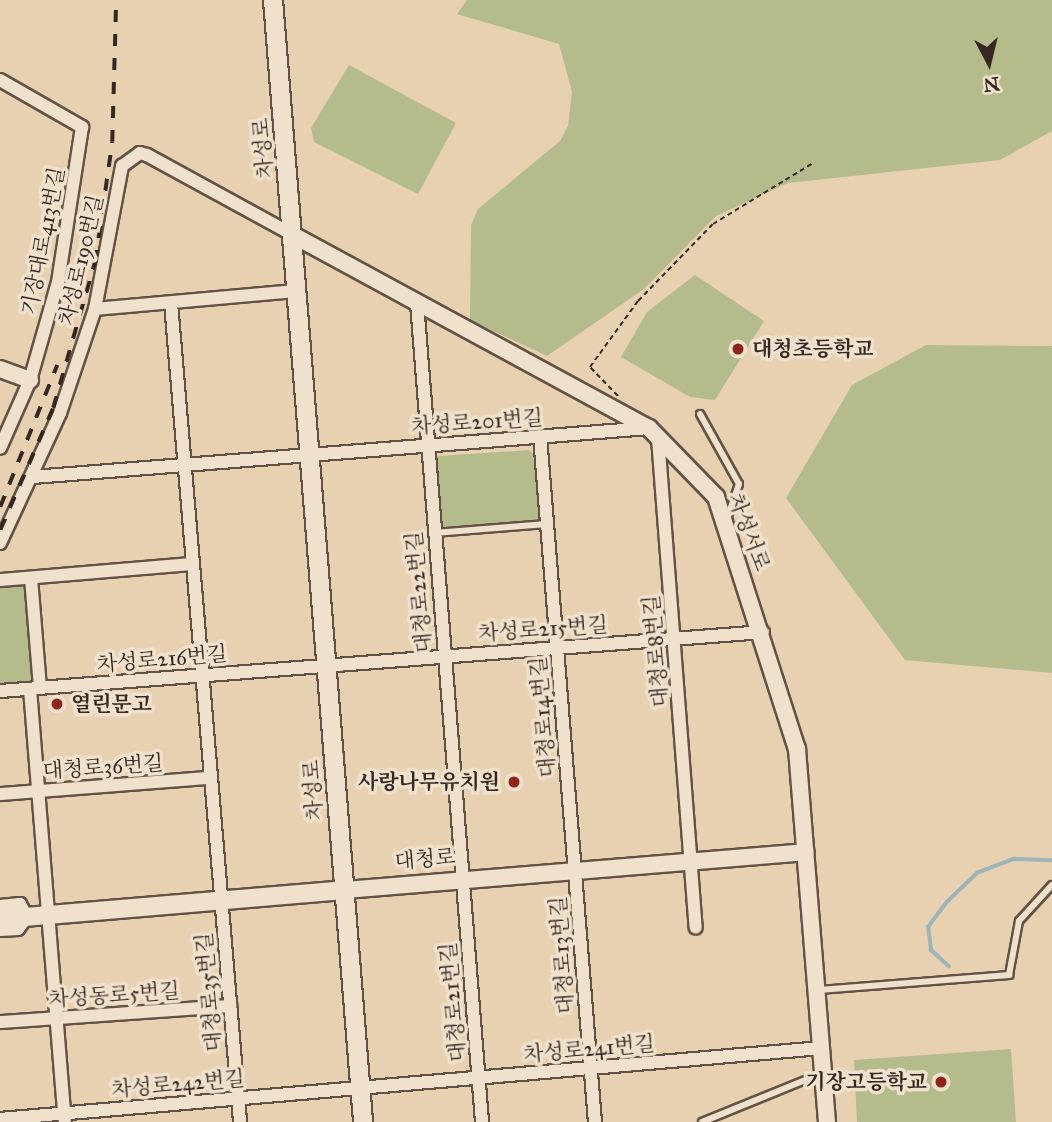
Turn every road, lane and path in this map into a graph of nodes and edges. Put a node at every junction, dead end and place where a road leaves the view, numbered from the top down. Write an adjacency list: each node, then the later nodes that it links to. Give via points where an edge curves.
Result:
1 (273, 0): 4 (main road, 차성로)
2 (0, 80): 10 (street, 기장대로413번길, via 82,127 58,282)
3 (813, 163): 12 (path, via 713,224 638,301 590,367 616,390)
4 (293, 234): 5 (main road, 차성로); 6 (street, 차성서로); 8 (street, 차성로190번길, via 140,153 122,166)
5 (295, 291): 7 (street); 17 (main road, 차성로)
6 (420, 297): 12 (street, 차성서로); 15 (street, 대청로22번길)
7 (171, 303): 8 (street); 18 (street)
8 (95, 309): 19 (street, 차성로190번길)
9 (0, 369): 10 (street)
10 (30, 380): 16 (street, 기장대로413번길)
11 (700, 414): 20 (lane, via 739,484)
12 (627, 416): 13 (street, 차성서로)
13 (654, 433): 14 (street, 차성로201번길); 20 (street, 차성서로, via 716,497); 28 (street, 대청로8번길)
14 (540, 436): 15 (street, 차성로201번길); 21 (street, 대청로14번길)
15 (425, 445): 17 (street, 차성로201번길); 22 (street, 대청로22번길)
16 (0, 448)
17 (308, 454): 18 (street); 31 (main road, 차성로)
18 (184, 464): 19 (street); 24 (street)
19 (33, 477): 23 (street, 차성로190번길)
20 (726, 521): 27 (street, 차성서로)
21 (547, 524): 22 (lane); 29 (street, 대청로14번길)
22 (434, 533): 30 (street, 대청로22번길)
23 (0, 543)
24 (191, 564): 25 (street); 32 (street)
25 (31, 578): 26 (street); 33 (street)
26 (0, 580)
27 (763, 632): 28 (street, 차성로215번길); 38 (street, 차성서로, via 797,749)
28 (674, 638): 29 (street, 차성로215번길); 39 (street, 대청로8번길)
29 (557, 647): 30 (street, 차성로215번길); 40 (street, 대청로14번길)
30 (444, 656): 31 (street, 차성로215번길); 41 (street, 대청로22번길)
31 (327, 665): 32 (street, 차성로216번길); 43 (main road, 차성로)
32 (201, 675): 33 (street, 차성로216번길); 35 (street)
33 (35, 688): 34 (street, 차성로216번길); 36 (street)
34 (0, 691)
35 (209, 778): 36 (street, 대청로36번길); 44 (street)
36 (38, 792): 37 (street, 대청로36번길); 46 (street)
37 (0, 794)
38 (805, 852): 39 (street, 대청로); 51 (street, 차성서로)
39 (692, 860): 40 (street, 대청로); 49 (street, 대청로8번길)
40 (575, 869): 41 (street, 대청로); 56 (street, 대청로13번길)
41 (463, 878): 43 (street, 대청로); 58 (street, 대청로21번길)
42 (1052, 885): 51 (lane, via 1019,921 1009,975)
43 (344, 890): 44 (main road, 대청로); 59 (main road, 차성로)
44 (220, 900): 46 (main road, 대청로); 52 (street, 대청로35번길)
45 (0, 906): 47 (street, via 20,904)
46 (49, 915): 47 (main road, 대청로); 53 (street)
47 (27, 916): 48 (main road, 대청로); 50 (street, via 18,929)
48 (0, 919)
49 (696, 928)
50 (0, 930)
51 (817, 990): 55 (street, 차성서로)
52 (230, 1006): 53 (street, 차성동로5번길); 60 (street, 대청로35번길)
53 (57, 1018): 54 (street, 차성동로5번길); 61 (street)
54 (0, 1023)
55 (821, 1048): 56 (street, 차성로241번길); 57 (street, 차성서로)
56 (590, 1068): 58 (street, 차성로241번길); 66 (street, 대청로13번길)
57 (823, 1073): 67 (lane); 68 (street, 차성서로)
58 (479, 1077): 59 (street, 차성로241번길); 65 (street, 대청로21번길)
59 (360, 1088): 60 (street, 차성로242번길); 64 (main road, 차성로)
60 (237, 1098): 61 (street, 차성로242번길); 63 (street, 대청로35번길)
61 (65, 1118): 62 (street, 차성로242번길)
62 (0, 1119)
63 (240, 1122)
64 (363, 1122)
65 (482, 1122)
66 (595, 1122)
67 (702, 1122)
68 (827, 1122)

